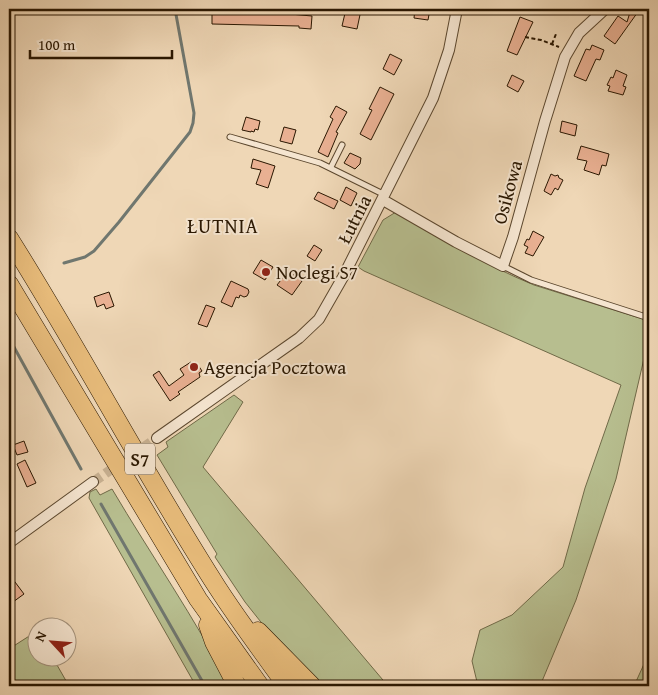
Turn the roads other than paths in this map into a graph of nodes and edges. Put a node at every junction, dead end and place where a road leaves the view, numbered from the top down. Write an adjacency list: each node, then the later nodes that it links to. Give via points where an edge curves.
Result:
1 (457, 9): 6 (street, Łutnia, via 449,50 433,98)
2 (605, 9): 8 (street, Osikowa, via 579,33 568,51 544,121)
3 (230, 137): 5 (lane, Łutnia)
4 (342, 145): 5 (lane)
5 (331, 167): 6 (lane, Łutnia)
6 (384, 197): 8 (street, via 456,242); 11 (street, Łutnia, via 319,319 299,338)
7 (9, 238): 14 (highway, S7)
8 (503, 266): 10 (lane, via 531,280)
9 (9, 284): 15 (highway, S7)
10 (649, 318)
11 (157, 438)
12 (93, 482): 13 (street)
13 (9, 542)
14 (218, 588): 18 (highway, S7); 19 (highway)
15 (198, 599): 16 (highway, via 214,642); 17 (highway, S7)
16 (237, 686)
17 (260, 686)
18 (287, 686)
19 (312, 686)

